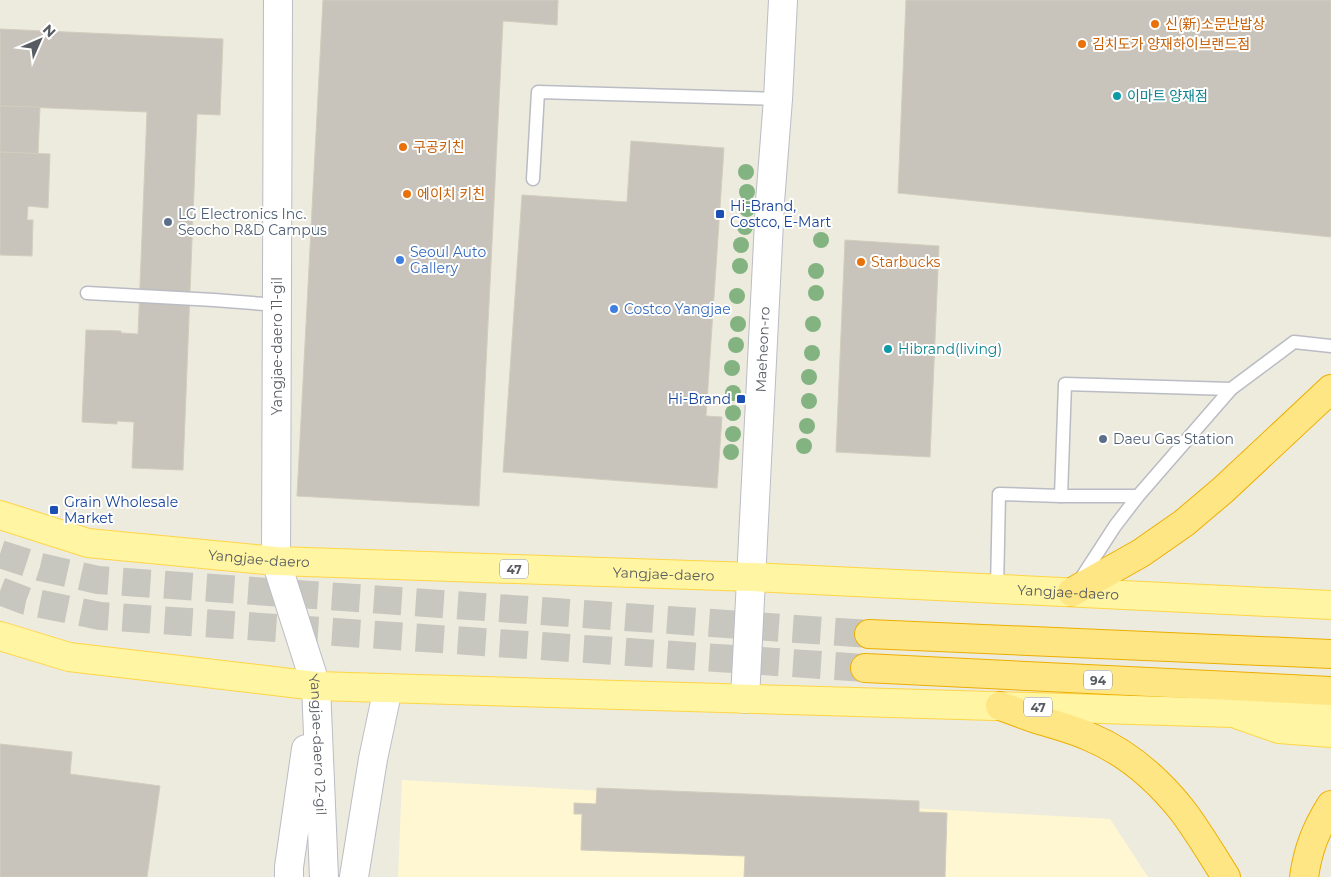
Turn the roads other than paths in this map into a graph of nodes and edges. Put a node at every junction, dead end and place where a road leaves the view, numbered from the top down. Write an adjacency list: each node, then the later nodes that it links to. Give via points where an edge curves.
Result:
1 (278, 0): 6 (main road, Yangjae-daero 11-gil)
2 (783, 0): 3 (main road, Maeheon-ro)
3 (778, 99): 4 (lane, via 538,92); 14 (main road, Maeheon-ro)
4 (533, 179)
5 (87, 293): 6 (lane)
6 (277, 305): 13 (main road, Yangjae-daero 11-gil)
7 (1331, 346): 9 (lane, via 1294,342)
8 (1331, 389): 16 (highway, via 1184,523 1141,553)
9 (1231, 390): 10 (lane, via 1065,384); 11 (lane)
10 (1061, 496): 11 (lane); 15 (lane, via 999,494)
11 (1138, 496): 16 (lane)
12 (0, 515): 13 (main road, Yangjae-daero / 47, via 88,543)
13 (276, 561): 14 (main road, Yangjae-daero / 47); 22 (main road, Yangjae-daero 11-gil)
14 (751, 577): 15 (main road, Yangjae-daero / 47); 25 (main road, Maeheon-ro)
15 (997, 589): 16 (main road, Yangjae-daero / 47)
16 (1072, 592): 17 (main road, Yangjae-daero / 47)
17 (1331, 605)
18 (868, 634): 20 (highway)
19 (0, 636): 22 (main road, 47, via 69,656)
20 (1331, 654)
21 (865, 668): 24 (highway, 94)
22 (316, 686): 23 (main road, 47); 31 (main road, Yangjae-daero 12-gil); 32 (main road, Yangjae-daero 12-gil)
23 (388, 688): 25 (main road, 47); 33 (main road)
24 (1331, 691)
25 (745, 699): 26 (main road, 47)
26 (1000, 706): 28 (main road, 47); 34 (highway, via 1092,737 1127,758 1171,797)
27 (1331, 709): 28 (main road, 47, via 1285,705)
28 (1233, 713): 29 (main road, via 1279,728)
29 (1331, 732)
30 (1331, 805): 35 (highway, via 1312,841)
31 (289, 877)
32 (324, 877)
33 (354, 877)
34 (1226, 877)
35 (1304, 877)

